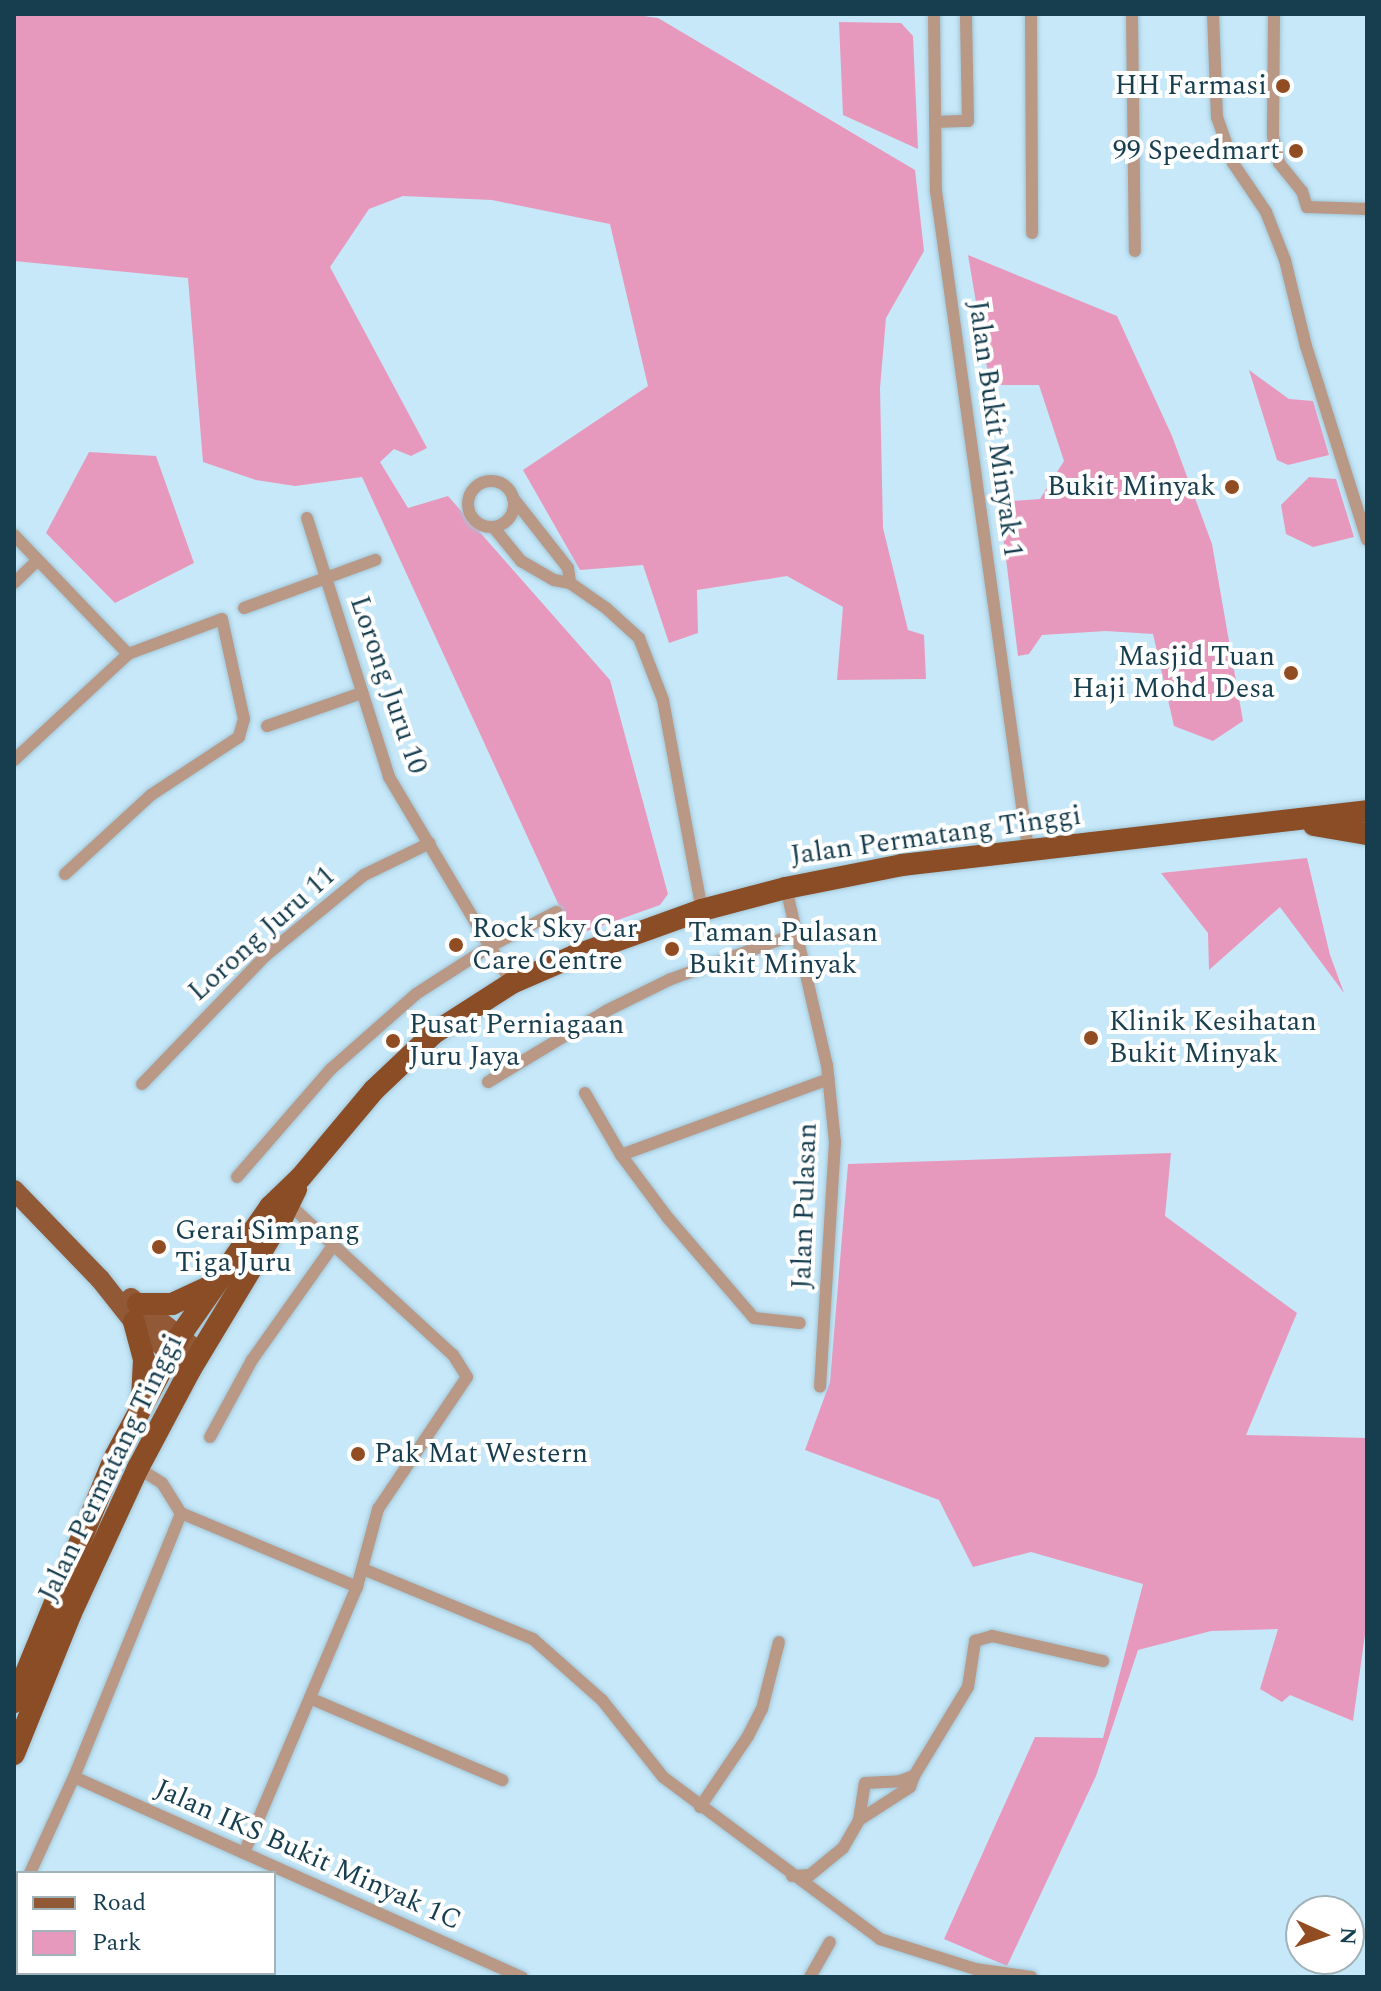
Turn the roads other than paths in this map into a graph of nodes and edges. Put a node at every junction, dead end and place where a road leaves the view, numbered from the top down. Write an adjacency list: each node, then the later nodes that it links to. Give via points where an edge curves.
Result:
1 (934, 14): 7 (street, Jalan Bukit Minyak 1)
2 (966, 14): 7 (street, via 968,121)
3 (1031, 14): 9 (street)
4 (1132, 14): 10 (street)
5 (1213, 14): 15 (street, via 1217,117 1233,163 1266,212 1285,260 1306,346)
6 (1274, 14): 8 (street, via 1273,136 1279,163 1302,191 1307,207)
7 (935, 122): 31 (street, Jalan Bukit Minyak 1, via 936,191)
8 (1367, 209)
9 (1032, 233)
10 (1135, 251)
11 (513, 498): 13 (street, via 512,513); 13 (street, via 507,487 493,481 472,491 468,505 473,520); 20 (street, via 568,568)
12 (307, 518): 18 (street, Lorong Juru 10)
13 (494, 528): 20 (street, via 521,561)
14 (14, 535): 16 (street)
15 (1367, 540)
16 (38, 560): 19 (street); 22 (street)
17 (375, 560): 18 (street)
18 (326, 578): 21 (street); 23 (street, Lorong Juru 10)
19 (14, 583)
20 (570, 583): 34 (street, via 639,638 663,700)
21 (244, 608)
22 (128, 654): 25 (street); 32 (street, via 222,619 244,719 239,737 151,795)
23 (362, 693): 24 (street); 30 (street, Lorong Juru 10, via 389,777)
24 (267, 726)
25 (14, 760)
26 (1367, 811): 27 (highway)
27 (1289, 820): 28 (highway); 29 (highway); 31 (highway, Jalan Permatang Tinggi)
28 (1367, 825)
29 (1367, 834)
30 (430, 843): 37 (street, Lorong Juru 10); 41 (street, Lorong Juru 11, via 364,875 265,956)
31 (1028, 849): 33 (highway, Jalan Permatang Tinggi, via 902,865)
32 (65, 874)
33 (786, 888): 34 (highway, Jalan Permatang Tinggi); 36 (street, Jalan Pulasan)
34 (702, 910): 38 (highway, Jalan Permatang Tinggi)
35 (556, 912): 37 (street)
36 (795, 934): 39 (street, Jalan Pulasan); 40 (street, via 671,979)
37 (489, 947): 38 (street, Lorong Juru 10); 44 (street, via 416,994 351,1050)
38 (512, 983): 45 (highway, Jalan Permatang Tinggi, via 434,1033 374,1090)
39 (829, 1079): 43 (street); 54 (street, Jalan Pulasan, via 835,1152)
40 (488, 1082)
41 (142, 1084)
42 (585, 1093): 43 (street)
43 (621, 1155): 51 (street, via 754,1318)
44 (237, 1177)
45 (301, 1177): 47 (highway, Jalan Permatang Tinggi); 49 (highway, Jalan Permatang Tinggi, via 270,1207)
46 (14, 1190): 50 (main road)
47 (289, 1204): 48 (street); 53 (highway, Jalan Permatang Tinggi)
48 (332, 1247): 56 (street, via 252,1360); 59 (street, via 453,1355 467,1377 378,1509)
49 (213, 1285): 50 (highway); 52 (highway, Jalan Permatang Tinggi)
50 (136, 1313): 52 (main road); 55 (highway, via 144,1360)
51 (800, 1323)
52 (174, 1346): 53 (main road); 55 (highway, Jalan Permatang Tinggi)
53 (195, 1361): 57 (highway, Jalan Permatang Tinggi)
54 (820, 1387)
55 (142, 1408): 64 (highway, Jalan Permatang Tinggi, via 115,1457)
56 (210, 1437)
57 (138, 1468): 58 (street, via 162,1483); 65 (highway, Jalan Permatang Tinggi)
58 (181, 1513): 60 (street); 67 (street)
59 (363, 1569): 60 (street); 69 (street, via 533,1639 602,1700 650,1763)
60 (357, 1587): 63 (street)
61 (779, 1642): 69 (street, via 762,1709)
62 (1103, 1661): 66 (street, via 992,1636 975,1641 968,1687)
63 (312, 1699): 68 (street); 71 (street)
64 (14, 1702)
65 (14, 1754)
66 (914, 1776): 70 (street, via 910,1787); 70 (street, via 865,1783)
67 (74, 1777): 71 (street, Jalan IKS Bukit Minyak 1C); 72 (street)
68 (502, 1780)
69 (700, 1807): 73 (street)
70 (859, 1820): 73 (street, via 824,1867)
71 (244, 1853): 75 (street, Jalan IKS Bukit Minyak 1C)
72 (31, 1871)
73 (792, 1876): 77 (street, via 880,1939 975,1969)
74 (830, 1942): 76 (street)
75 (522, 1977)
76 (810, 1977)
77 (1031, 1977)

